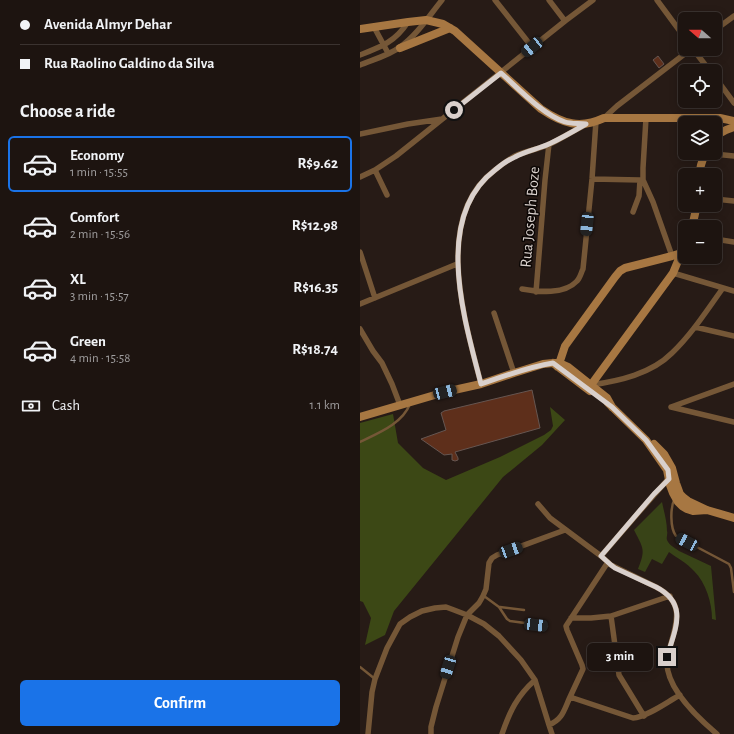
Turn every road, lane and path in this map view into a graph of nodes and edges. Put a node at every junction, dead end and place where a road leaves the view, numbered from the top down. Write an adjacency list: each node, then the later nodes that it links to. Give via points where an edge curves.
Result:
1 (442, 0): 7 (street)
2 (495, 0): 16 (street)
3 (549, 0): 8 (street)
4 (593, 0): 8 (street)
5 (657, 0): 13 (street)
6 (734, 16): 10 (street)
7 (426, 20): 9 (street); 12 (street); 17 (street)
8 (565, 21): 16 (street)
9 (408, 22): 11 (street); 15 (street, via 393,40)
10 (722, 25)
11 (374, 27): 14 (street); 15 (street)
12 (450, 28): 17 (street); 24 (street)
13 (678, 28)
14 (360, 29)
15 (384, 45): 18 (street); 19 (street)
16 (532, 47): 24 (street)
17 (400, 48): 18 (street)
18 (388, 54): 23 (street)
19 (360, 55)
20 (683, 56): 27 (street)
21 (698, 56): 22 (street)
22 (704, 64)
23 (360, 65)
24 (501, 73): 30 (street); 34 (street, via 553,117 566,122)
25 (722, 87): 26 (street)
26 (734, 102)
27 (604, 118): 28 (street); 32 (street)
28 (646, 118): 31 (street); 44 (street)
29 (722, 118): 33 (street)
30 (442, 119): 37 (street); 41 (street)
31 (678, 119)
32 (596, 121): 34 (street); 43 (street)
33 (734, 121)
34 (586, 124): 38 (street)
35 (734, 127): 36 (street)
36 (722, 131)
37 (360, 134)
38 (549, 144): 55 (street, via 515,156 483,180 470,200 462,220 458,239); 60 (street, Rua Joseph Boze)
39 (722, 155): 40 (street)
40 (734, 156)
41 (375, 170): 42 (street); 45 (street)
42 (360, 177)
43 (592, 179): 44 (street); 60 (street, via 583,269 578,280 555,292)
44 (642, 180): 48 (street); 53 (street, via 653,202)
45 (387, 195)
46 (722, 200): 47 (street)
47 (734, 201)
48 (633, 212)
49 (722, 240): 50 (street)
50 (734, 242)
51 (360, 252): 61 (street)
52 (678, 254): 53 (street)
53 (672, 256): 56 (street); 67 (street, via 620,271 565,346)
54 (678, 260): 56 (street)
55 (458, 264): 61 (street); 70 (street, via 466,327)
56 (671, 275): 57 (street); 72 (street)
57 (723, 288): 59 (street); 64 (street)
58 (522, 289): 60 (street)
59 (734, 291)
60 (536, 292)
61 (375, 298): 62 (street)
62 (360, 304)
63 (494, 313): 68 (street)
64 (695, 327): 66 (street); 72 (street, via 662,362 630,377)
65 (360, 329): 74 (street, via 382,363)
66 (734, 336)
67 (557, 364): 68 (street, via 543,364); 69 (street); 72 (street, via 568,367)
68 (514, 372): 70 (street)
69 (578, 382): 72 (street); 75 (street)
70 (481, 384): 73 (street)
71 (734, 384): 77 (street, via 671,407)
72 (591, 385): 75 (street, via 607,398)
73 (411, 402): 74 (street); 78 (lane, via 407,412 397,422)
74 (400, 405): 76 (street)
75 (612, 407): 79 (street, via 646,440)
76 (360, 417)
77 (734, 422)
78 (360, 442)
79 (671, 475): 80 (street); 82 (street, via 680,494); 85 (street)
80 (675, 497): 82 (street, via 687,509); 87 (lane, via 672,516 674,533 729,564)
81 (538, 504): 84 (street)
82 (707, 510): 83 (street)
83 (734, 518)
84 (565, 530): 85 (street); 88 (street, via 492,558 488,567)
85 (601, 556): 86 (street)
86 (608, 562): 89 (street); 94 (street)
87 (734, 592)
88 (484, 596): 90 (lane); 92 (street)
89 (670, 596): 93 (street); 99 (street, via 675,604 677,618 666,664)
90 (499, 607): 91 (lane); 95 (lane, via 510,621)
91 (524, 610)
92 (467, 615): 97 (street, via 446,607 410,616 400,624); 98 (street, via 499,636); 104 (street, via 436,707)
93 (611, 616): 94 (street); 101 (street, via 619,674)
94 (571, 618): 100 (street, via 566,630 582,669)
95 (547, 626)
96 (360, 667): 97 (lane)
97 (375, 679): 103 (street)
98 (535, 680): 102 (street); 105 (street, via 513,707)
99 (680, 695): 101 (street); 107 (street, via 696,716)
100 (570, 697): 101 (street, via 633,718); 102 (street, via 559,719)
101 (644, 716)
102 (549, 725): 106 (street)
103 (368, 734)
104 (431, 734)
105 (502, 734)
106 (552, 734)
107 (717, 734)

